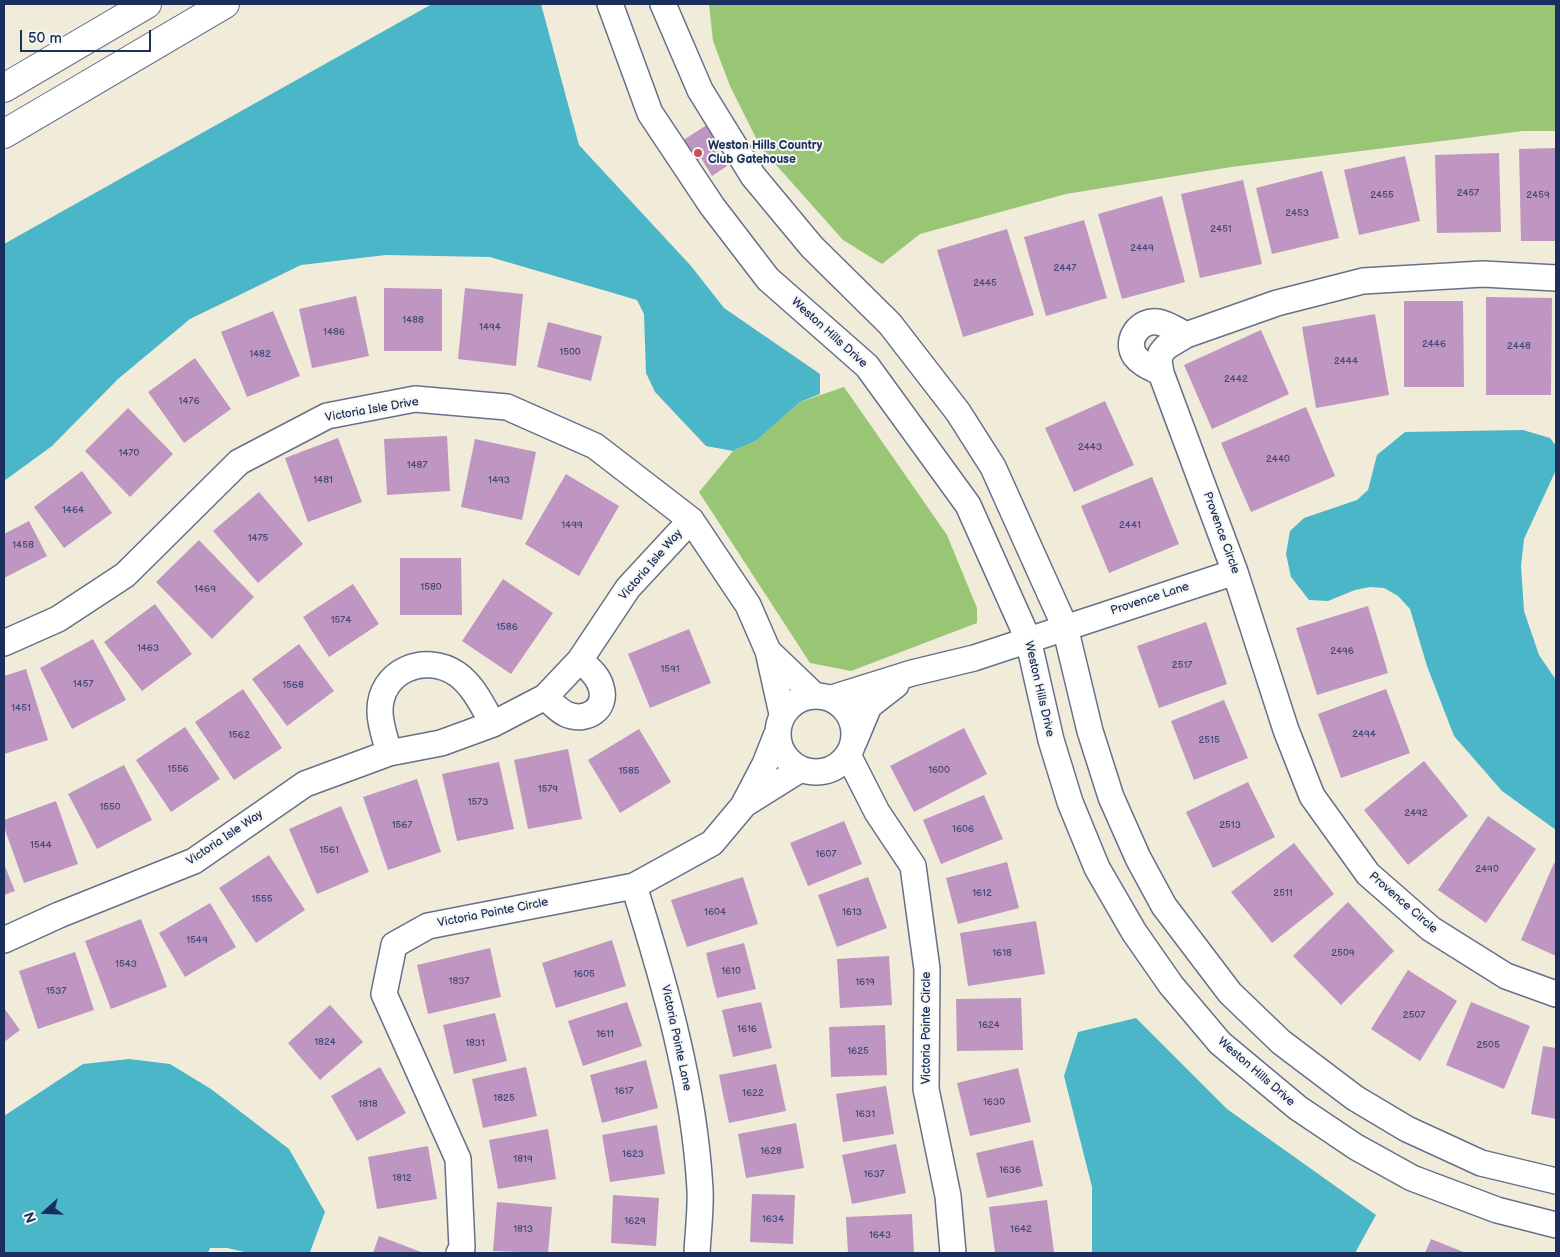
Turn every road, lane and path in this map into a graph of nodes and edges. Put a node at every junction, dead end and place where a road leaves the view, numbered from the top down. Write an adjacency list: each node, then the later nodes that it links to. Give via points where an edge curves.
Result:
1 (147, 4): 5 (main road)
2 (224, 4): 6 (main road)
3 (610, 4): 13 (street, Weston Hills Drive, via 650,113 712,206 768,279 867,366 968,505)
4 (663, 4): 12 (street, via 700,90 753,176 812,247 890,324 958,412 992,467)
5 (4, 88)
6 (4, 134)
7 (1556, 278): 8 (street, Provence Circle, via 1482,274 1363,281 1277,303)
8 (1186, 335): 9 (street, Provence Circle, via 1162,353 1159,361); 9 (street, via 1156,322 1148,322 1135,333 1132,350 1136,357)
9 (1161, 373): 11 (street, Provence Circle)
10 (691, 520): 14 (street, Victoria Isle Drive, via 595,446 507,407 415,399 327,416 239,462 125,575 58,619); 15 (street, Victoria Isle Drive, via 748,605); 16 (street, Victoria Isle Way, via 628,588)
11 (1235, 572): 12 (street, Provence Lane); 30 (street, Provence Circle, via 1286,730 1312,796 1368,874 1430,929 1506,976)
12 (1065, 627): 13 (street, Provence Lane); 31 (street, via 1090,731 1111,797 1138,858 1164,906 1230,993 1281,1042 1355,1098 1407,1129 1481,1163)
13 (1028, 639): 17 (street, Provence Lane, via 974,658); 32 (street, Weston Hills Drive, via 1051,740 1070,802 1097,868 1170,985 1220,1043 1298,1108 1356,1147 1412,1178 1497,1210)
14 (4, 643)
15 (768, 651): 18 (street, Victoria Isle Drive); 21 (street, Victoria Isle Drive)
16 (580, 660): 19 (street, Victoria Isle Way); 19 (street, via 595,674 601,686 603,698 598,710 590,716 578,718 566,714)
17 (912, 673): 18 (street, Provence Lane); 22 (street, via 869,706)
18 (823, 696): 21 (street, via 794,701); 22 (street, via 847,710 854,727)
19 (545, 697): 20 (street, Victoria Isle Way)
20 (493, 724): 23 (street, Victoria Isle Way, via 441,743); 23 (street, via 474,691 459,675 440,665 423,663 392,679 383,693 380,712)
21 (779, 725): 24 (street, via 788,760); 26 (street, Victoria Pointe Circle, via 765,764)
22 (851, 748): 25 (street, via 840,763); 27 (street, Victoria Pointe Circle)
23 (389, 753): 29 (street, Victoria Isle Way, via 305,784 194,862)
24 (801, 769): 25 (street); 26 (street, Victoria Pointe Circle)
25 (827, 770): 27 (street, Victoria Pointe Circle, via 845,779)
26 (743, 806): 28 (street, Victoria Pointe Circle, via 712,843)
27 (877, 812): 35 (street, Victoria Pointe Circle, via 913,866 927,970 926,1089 948,1196)
28 (634, 886): 33 (street, Victoria Pointe Circle, via 428,926 394,945 384,994 458,1159); 34 (street, Victoria Pointe Lane, via 664,980 686,1077 700,1190)
29 (4, 940)
30 (1556, 994)
31 (1556, 1181)
32 (1556, 1225)
33 (460, 1253)
34 (696, 1253)
35 (953, 1253)

